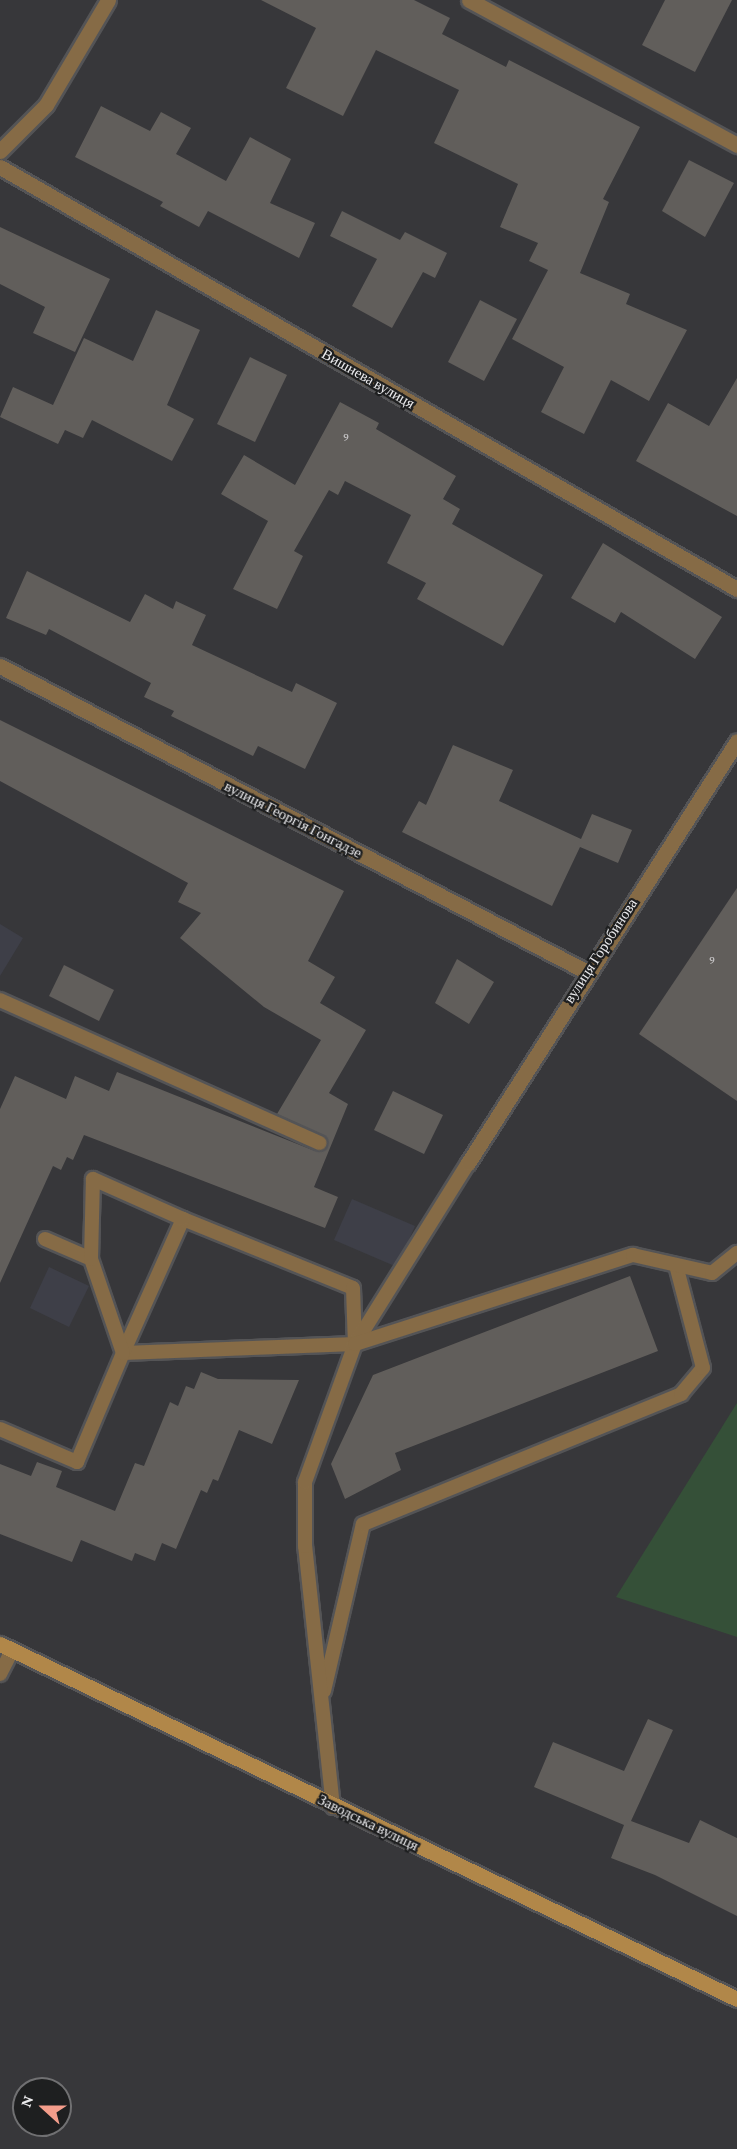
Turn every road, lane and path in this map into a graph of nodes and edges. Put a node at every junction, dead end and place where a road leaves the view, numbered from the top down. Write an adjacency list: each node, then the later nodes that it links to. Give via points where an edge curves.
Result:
1 (108, 0): 4 (street, via 46,105)
2 (470, 0): 3 (street)
3 (737, 145)
4 (0, 151)
5 (0, 167): 6 (street, Вишнева вулиця)
6 (737, 589)
7 (0, 666): 9 (street, вулиця Георгія Гонгадзе)
8 (737, 741): 9 (street, вулиця Горобинова)
9 (587, 972): 12 (street, вулиця Горобинова)
10 (0, 1000): 11 (lane)
11 (319, 1143)
12 (468, 1163): 18 (lane)
13 (183, 1219): 16 (lane, via 93,1179); 18 (lane, via 353,1288); 19 (lane)
14 (45, 1239): 16 (lane)
15 (737, 1253): 17 (lane, via 712,1273)
16 (91, 1259): 19 (lane)
17 (676, 1265): 18 (lane, via 633,1255); 23 (lane, via 703,1368 681,1394 363,1524)
18 (355, 1344): 19 (lane); 23 (lane, via 305,1482 305,1546)
19 (123, 1353): 20 (lane, via 77,1462)
20 (0, 1429)
21 (6, 1647): 22 (lane); 24 (main road, Заводська вулиця)
22 (0, 1674)
23 (321, 1702): 24 (lane)
24 (333, 1807): 25 (main road, Заводська вулиця)
25 (737, 1999)

